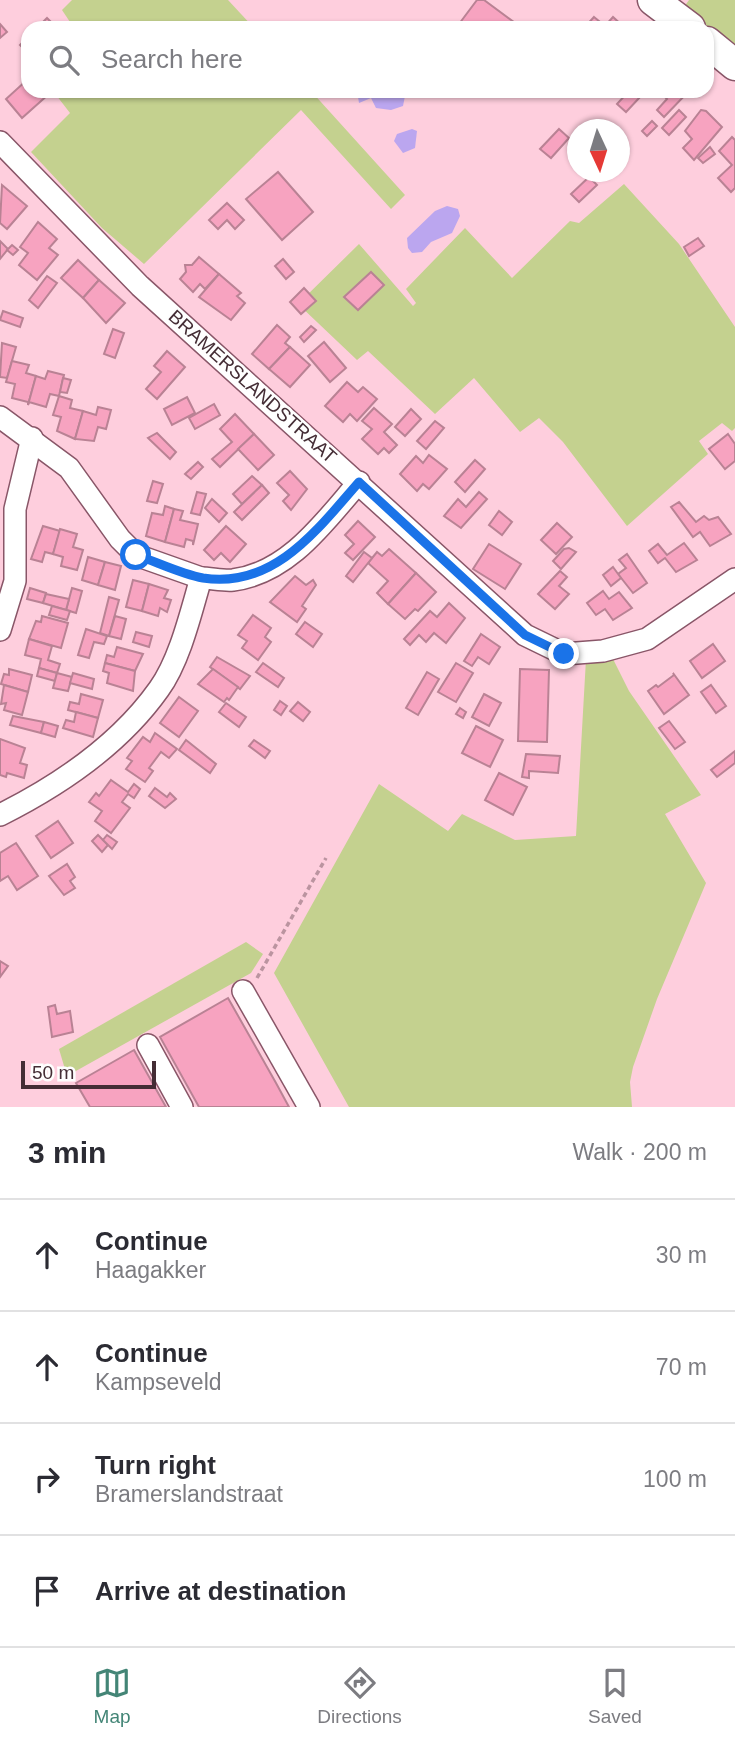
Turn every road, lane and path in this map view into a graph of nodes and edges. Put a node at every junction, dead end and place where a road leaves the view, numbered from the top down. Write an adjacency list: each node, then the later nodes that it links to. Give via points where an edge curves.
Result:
1 (653, 0): 2 (street)
2 (681, 21)
3 (714, 48): 4 (street)
4 (735, 65)
5 (0, 142): 8 (street, BRAMERSLANDSTRAAT, via 140,286)
6 (0, 417): 7 (street)
7 (32, 438): 9 (street, via 69,468 136,555); 11 (street, via 15,509 15,582)
8 (359, 482): 9 (street, via 304,545 284,560 233,580); 10 (street, BRAMERSLANDSTRAAT, via 525,635 564,654 603,651 647,639)
9 (201, 578): 12 (street, via 160,687 114,739 73,773)
10 (735, 579)
11 (0, 630)
12 (0, 815)
13 (326, 858): 14 (path)
14 (245, 994): 17 (street)
15 (148, 1045): 16 (street)
16 (183, 1107)
17 (309, 1107)

